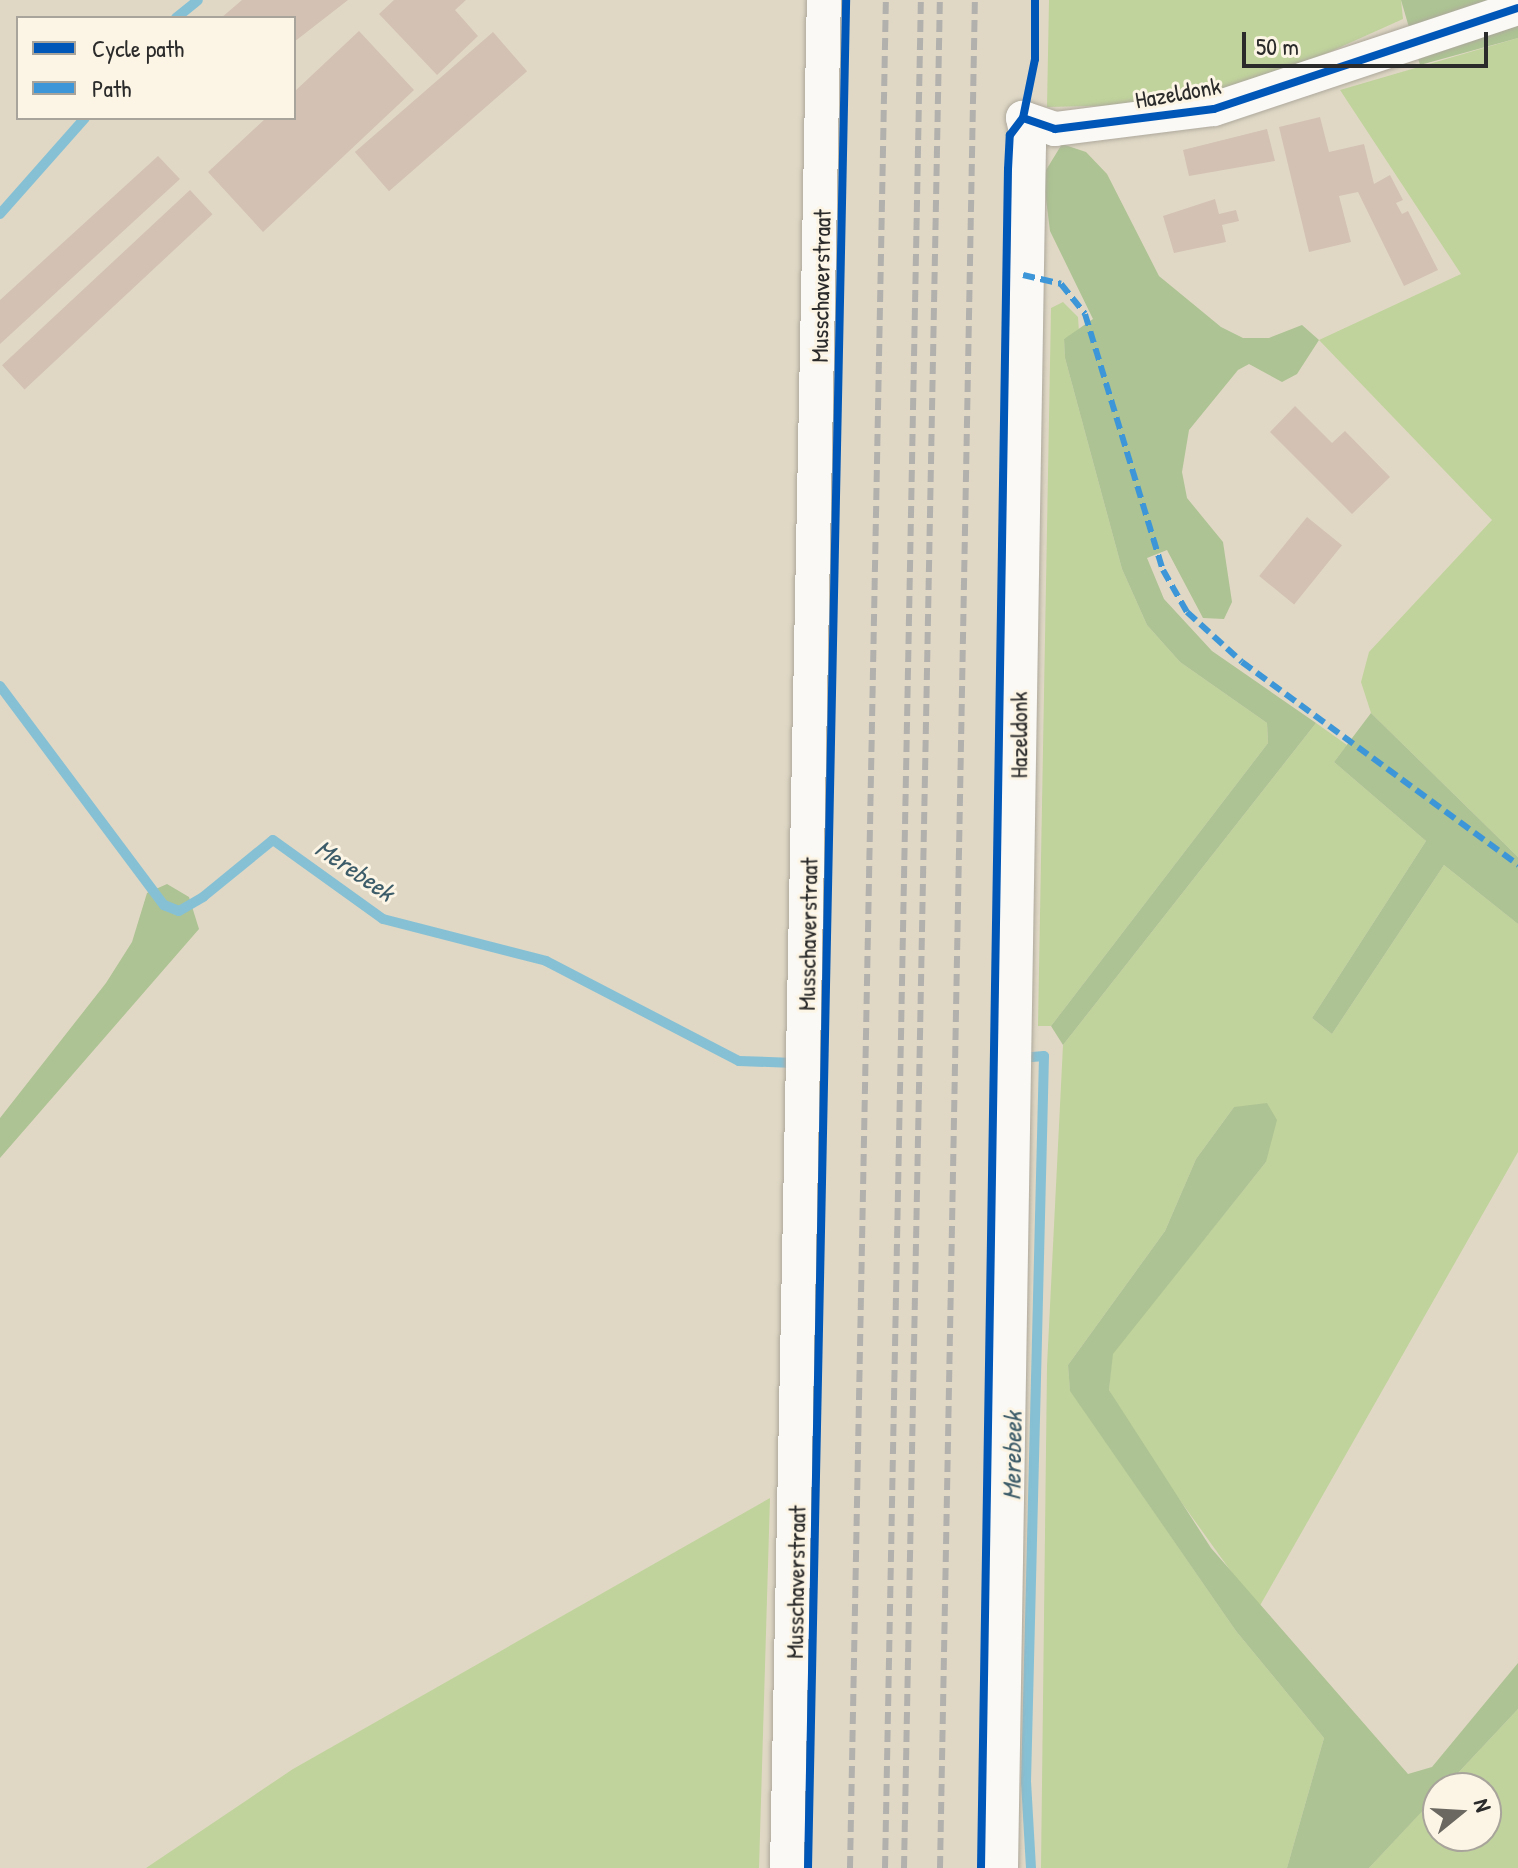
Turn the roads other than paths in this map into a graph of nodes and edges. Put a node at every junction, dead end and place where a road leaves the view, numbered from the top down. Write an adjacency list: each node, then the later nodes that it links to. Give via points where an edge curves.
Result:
1 (824, 0): 3 (street, Musschaverstraat)
2 (1518, 8): 4 (street, Hazeldonk, via 1214,109 1055,129 1023,118 1029,146)
3 (787, 1868)
4 (1001, 1868)

